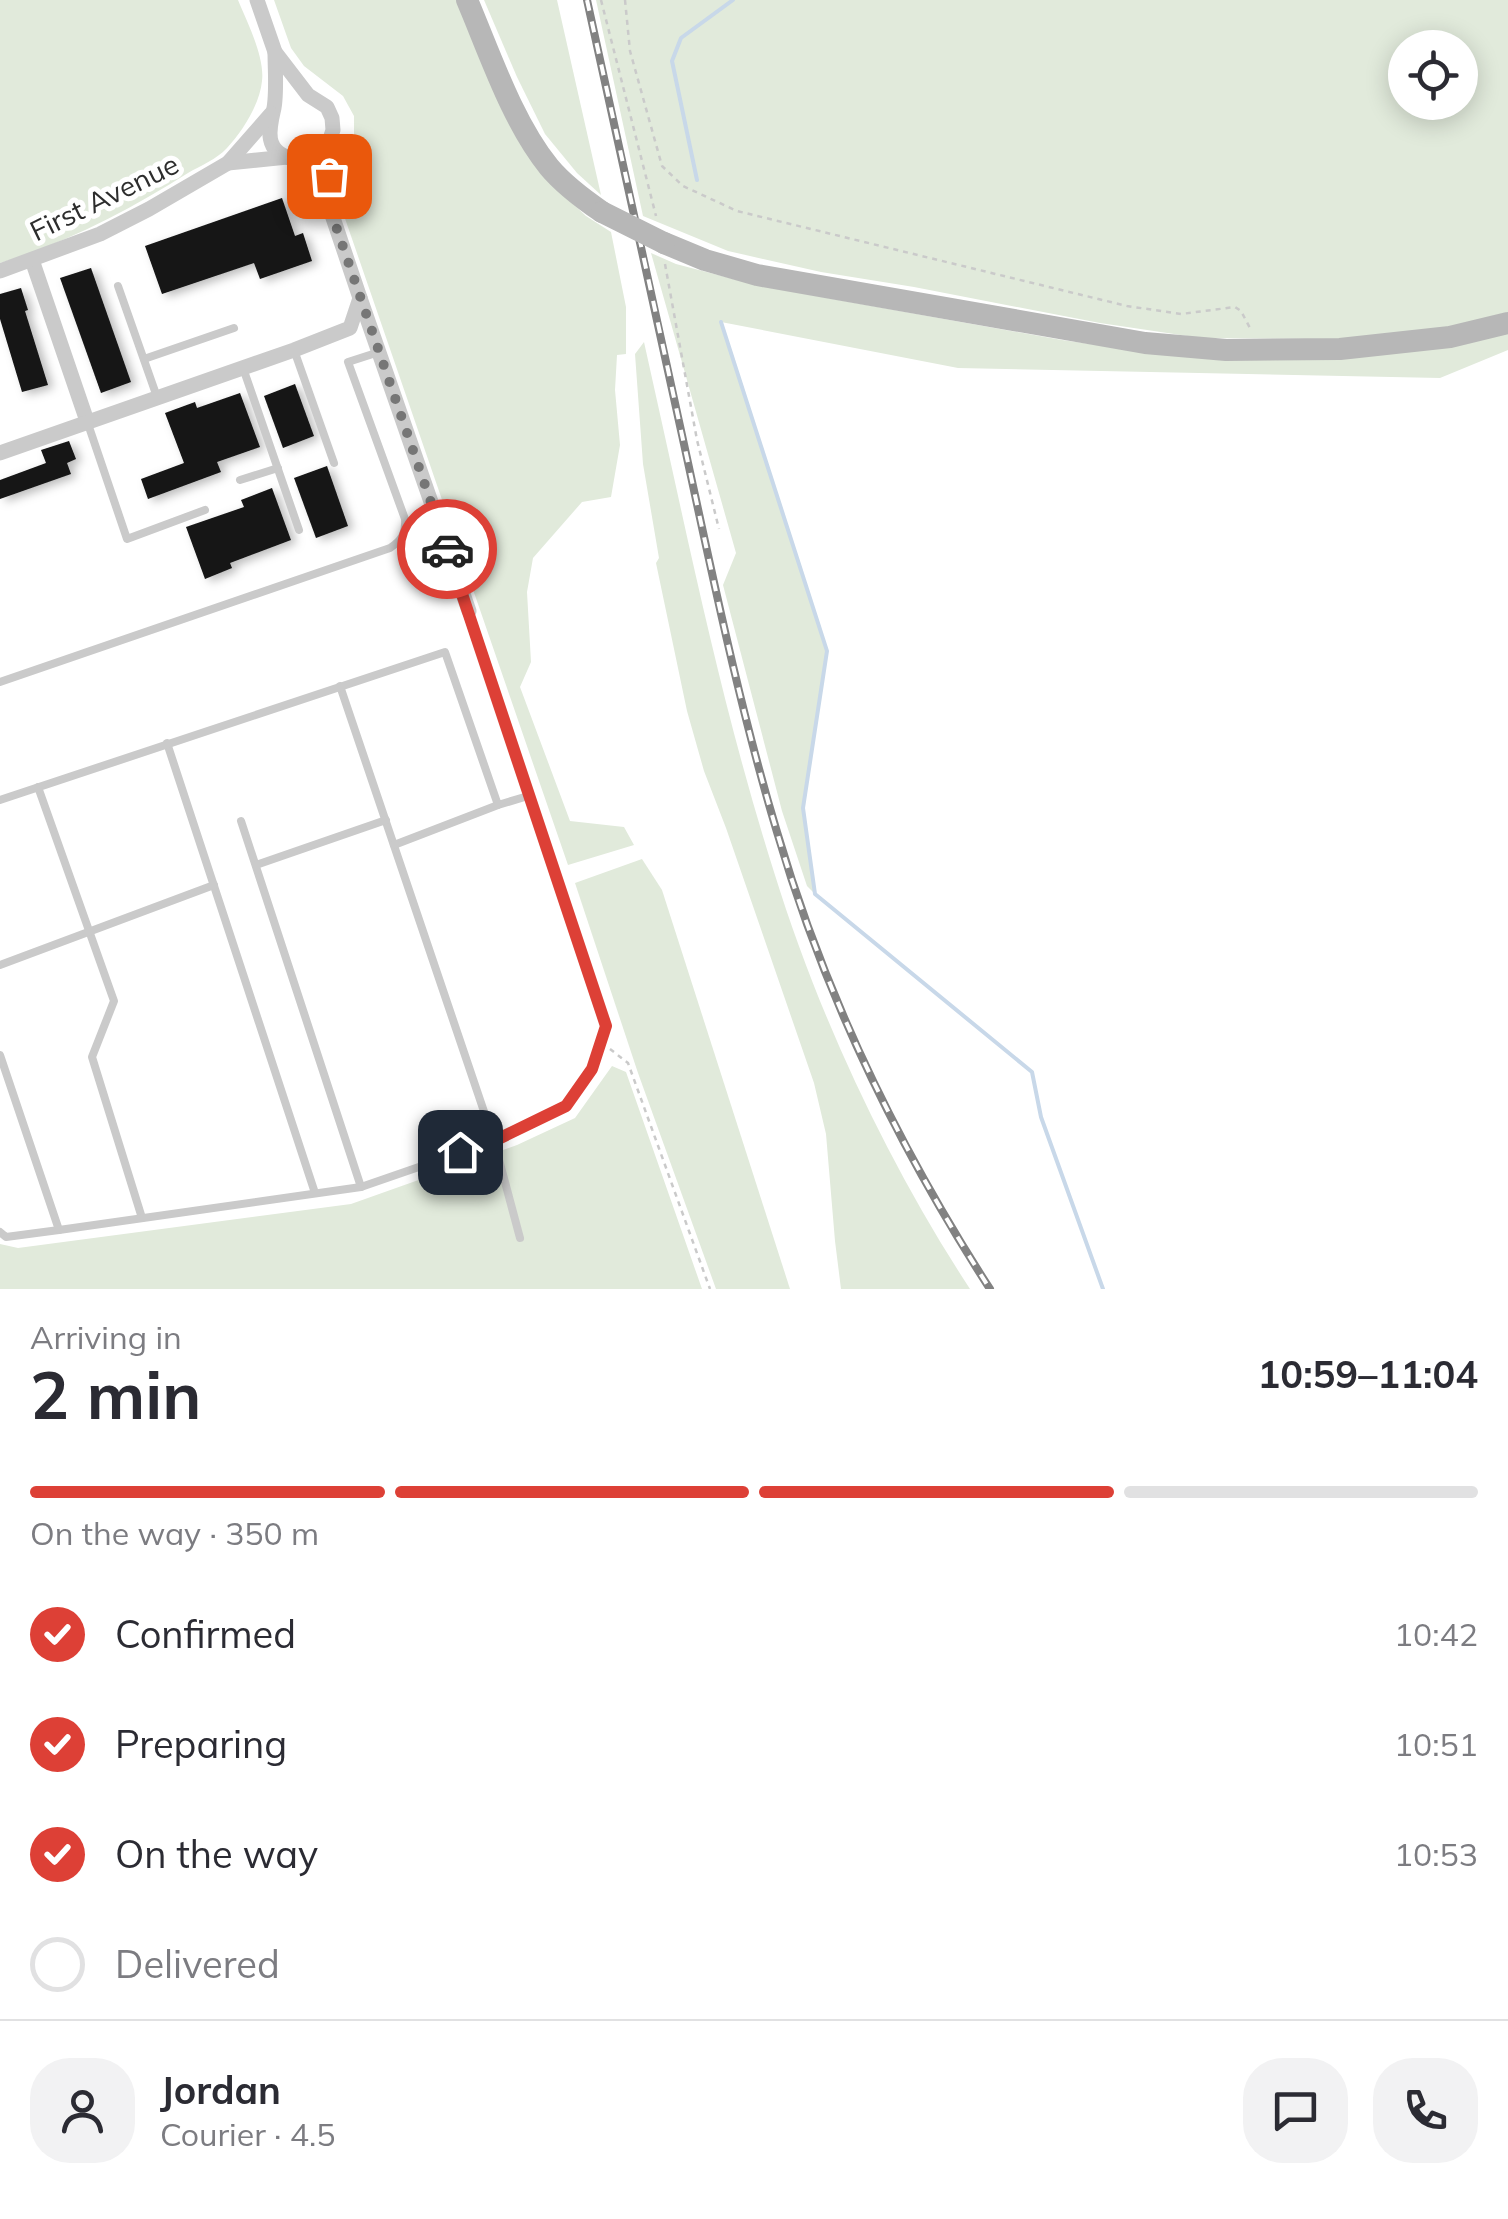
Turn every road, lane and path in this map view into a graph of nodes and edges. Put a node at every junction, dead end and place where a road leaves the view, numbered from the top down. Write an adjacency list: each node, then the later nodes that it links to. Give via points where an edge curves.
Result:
1 (258, 0): 5 (street)
2 (467, 0): 13 (main road, bridge, via 551,170 602,212)
3 (601, 0): 12 (path)
4 (625, 0): 21 (path, via 651,132 662,166 684,186 737,211 1109,302 1181,314 1235,307)
5 (275, 52): 6 (street); 7 (street)
6 (308, 95): 7 (street, via 294,95); 8 (street, via 332,118)
7 (272, 111): 9 (street, via 270,140); 10 (street, First Avenue)
8 (328, 145): 9 (street, via 307,160); 11 (street)
9 (291, 158): 10 (street, First Avenue); 11 (street)
10 (228, 163): 14 (street, First Avenue, via 100,234)
11 (329, 206): 17 (street)
12 (657, 218)
13 (664, 249): 21 (main road, via 757,274 1045,327 1145,343); 32 (path, via 697,440)
14 (32, 260): 15 (street, First Avenue); 26 (street)
15 (0, 271)
16 (118, 286): 23 (lane)
17 (360, 298): 20 (street, via 350,328); 22 (street)
18 (1508, 323): 21 (main road, via 1432,339)
19 (234, 328): 23 (lane)
20 (294, 350): 24 (street); 28 (lane)
21 (1260, 350)
22 (379, 352): 34 (street); 35 (lane, via 348,362 405,518 396,544)
23 (144, 358): 25 (lane)
24 (243, 368): 25 (street); 29 (lane)
25 (157, 398): 26 (street)
26 (87, 422): 27 (street); 31 (lane, via 126,539)
27 (0, 452)
28 (334, 463)
29 (278, 468): 30 (lane); 33 (lane)
30 (240, 480)
31 (205, 510)
32 (720, 529)
33 (298, 530)
34 (469, 611): 39 (lane)
35 (0, 682)
36 (340, 686): 37 (lane); 41 (lane, via 445,652); 43 (lane)
37 (167, 743): 38 (lane); 46 (lane)
38 (38, 787): 40 (lane); 47 (lane)
39 (528, 796): 41 (lane); 49 (lane, via 606,1026)
40 (0, 800)
41 (498, 805): 44 (lane)
42 (241, 820): 45 (lane)
43 (386, 820): 44 (lane); 45 (lane)
44 (394, 845): 52 (lane)
45 (256, 865): 53 (lane)
46 (214, 886): 47 (lane); 54 (lane)
47 (89, 932): 48 (lane); 55 (lane, via 114,1001 92,1056)
48 (0, 965)
49 (601, 1042): 52 (lane, via 592,1069 566,1106); 59 (path, via 628,1063)
50 (0, 1055): 51 (lane)
51 (4, 1082): 56 (lane)
52 (494, 1141): 53 (lane); 58 (lane)
53 (361, 1187): 54 (lane)
54 (316, 1193): 55 (lane)
55 (142, 1218): 56 (lane)
56 (59, 1230): 57 (lane, via 6,1237)
57 (0, 1232)
58 (520, 1238)
59 (710, 1289)

